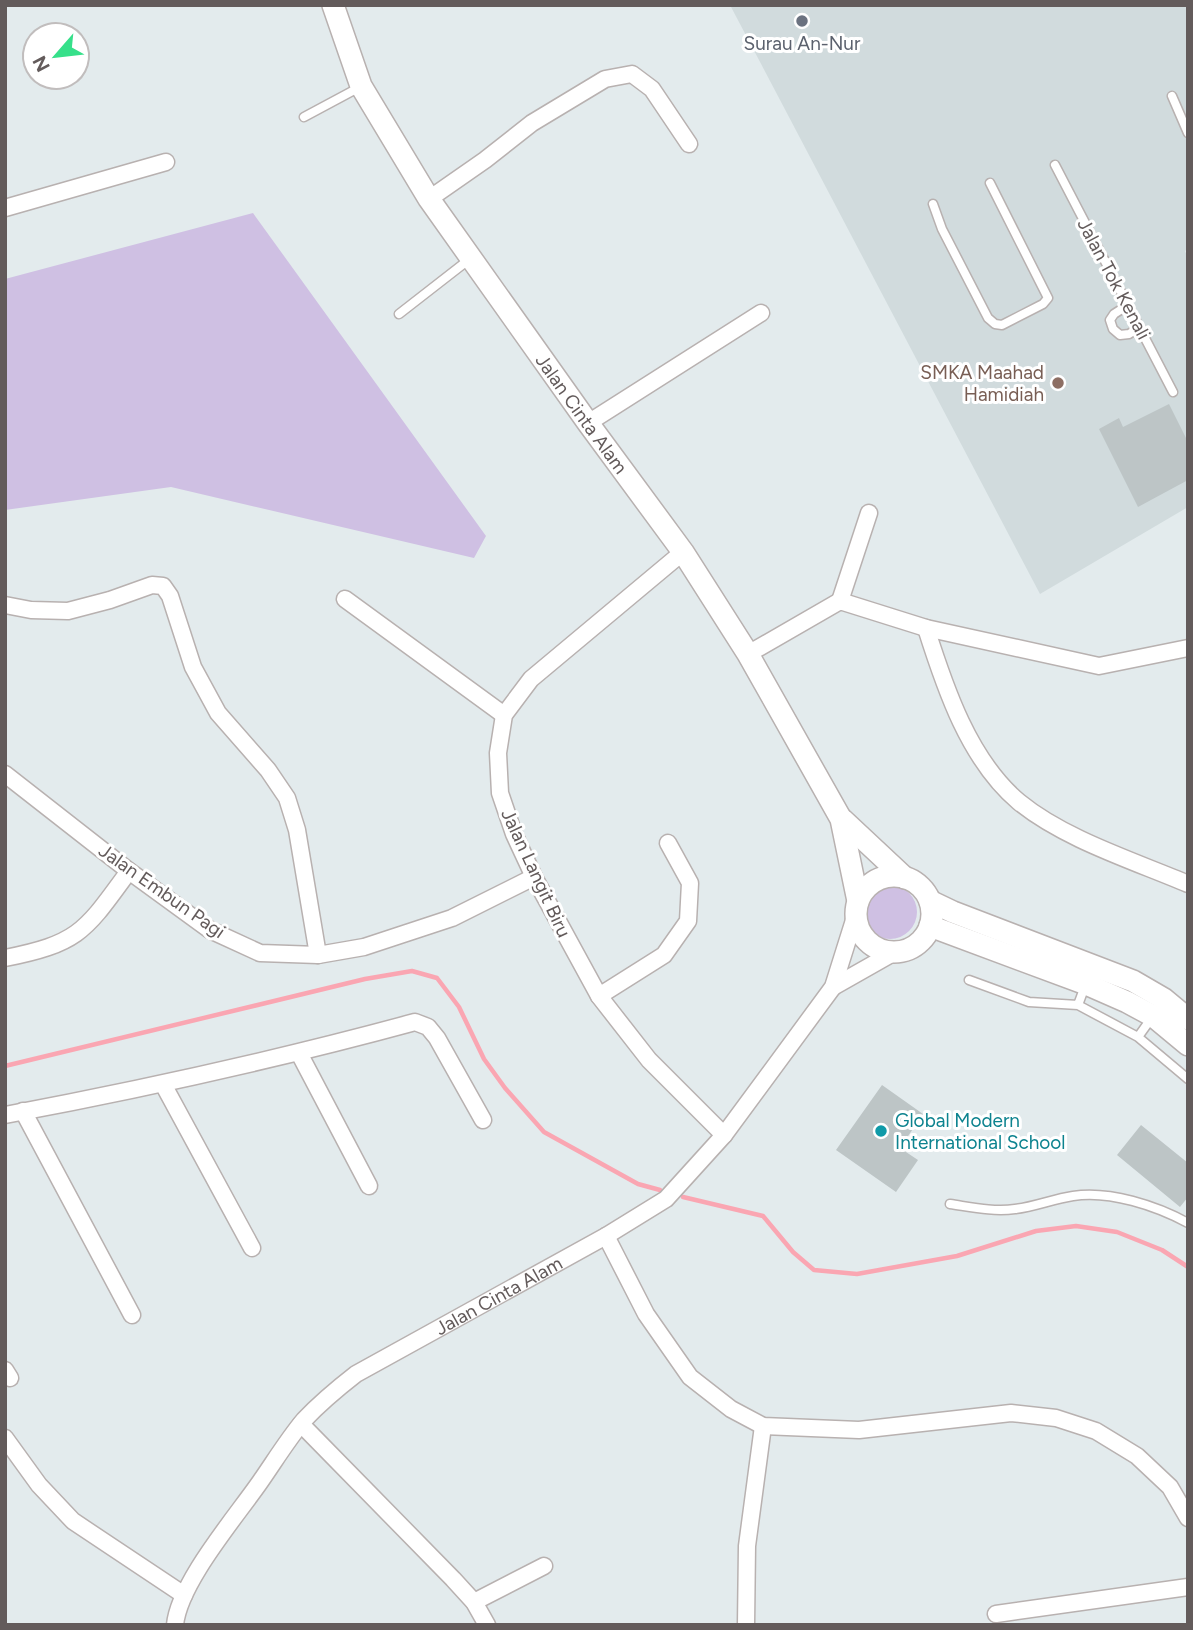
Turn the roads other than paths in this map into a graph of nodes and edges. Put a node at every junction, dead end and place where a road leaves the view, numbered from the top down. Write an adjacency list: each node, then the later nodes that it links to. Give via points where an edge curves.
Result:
1 (333, 5): 2 (street, Jalan Cinta Alam)
2 (361, 86): 4 (lane); 10 (street, Jalan Cinta Alam)
3 (1172, 96): 5 (lane)
4 (304, 117)
5 (1188, 133)
6 (689, 144): 10 (street, via 652,89 632,75 605,79 532,123)
7 (166, 162): 12 (street)
8 (1055, 165): 14 (lane, Jalan Tok Kenali)
9 (990, 183): 11 (lane, via 1048,299 1002,324 988,318)
10 (429, 199): 13 (street, Jalan Cinta Alam)
11 (933, 204)
12 (5, 208)
13 (471, 258): 16 (lane); 19 (street, Jalan Cinta Alam)
14 (1128, 305): 17 (lane, Jalan Tok Kenali); 17 (lane, via 1110,320 1113,329 1120,335)
15 (761, 313): 19 (street)
16 (399, 314)
17 (1140, 327): 18 (lane, Jalan Tok Kenali)
18 (1173, 392)
19 (588, 423): 21 (street, Jalan Cinta Alam)
20 (869, 513): 23 (street)
21 (683, 552): 27 (street, Jalan Cinta Alam); 28 (street, Jalan Langit Biru, via 531,679)
22 (345, 599): 28 (street)
23 (840, 601): 25 (street); 27 (street)
24 (5, 606): 40 (street, via 68,611 152,585 163,586 193,667 218,713 287,798 297,830)
25 (926, 628): 26 (street, via 1099,666); 35 (street, via 964,727 984,763 1018,801 1061,829)
26 (1188, 648)
27 (748, 654): 30 (street, Jalan Cinta Alam)
28 (504, 715): 33 (street, Jalan Langit Biru, via 498,753 500,793)
29 (5, 774): 32 (street, Jalan Embun Pagi)
30 (841, 819): 34 (street, Jalan Cinta Alam); 37 (street, Jalan Cinta Alam)
31 (668, 843): 45 (street, via 690,883 688,921 664,955)
32 (128, 871): 40 (street, Jalan Embun Pagi, via 210,930 260,953); 41 (street, via 92,922 71,939)
33 (534, 877): 40 (street, Jalan Embun Pagi, via 452,918 364,947); 45 (street, Jalan Langit Biru)
34 (905, 878): 36 (street, via 920,887); 37 (street, via 896,876 869,885)
35 (1188, 884)
36 (930, 901): 38 (street); 48 (street, via 1133,981)
37 (857, 909): 39 (street, via 860,933 871,945); 44 (street, Jalan Cinta Alam)
38 (930, 926): 39 (street, via 916,946); 43 (street)
39 (893, 953): 44 (street, Jalan Cinta Alam)
40 (318, 955)
41 (5, 958)
42 (969, 980): 46 (lane, via 1029,1002)
43 (1086, 984): 46 (lane); 47 (street)
44 (833, 987): 57 (street, Jalan Cinta Alam)
45 (599, 996): 57 (street, Jalan Langit Biru, via 649,1060)
46 (1078, 1005): 49 (lane)
47 (1153, 1016): 49 (lane); 50 (street)
48 (1188, 1018)
49 (1138, 1037): 52 (lane)
50 (1188, 1045)
51 (299, 1053): 53 (street); 56 (street, via 415,1022 428,1027 437,1038); 58 (street)
52 (1188, 1079)
53 (163, 1084): 54 (street); 62 (street)
54 (23, 1111): 55 (street); 63 (street)
55 (5, 1115)
56 (483, 1121)
57 (724, 1135): 61 (street, Jalan Cinta Alam, via 666,1199)
58 (369, 1186)
59 (950, 1204): 60 (lane, via 994,1210 1075,1195 1114,1196)
60 (1188, 1223)
61 (606, 1236): 64 (street, Jalan Cinta Alam, via 356,1374); 65 (street, via 646,1314 690,1377 731,1409)
62 (251, 1248)
63 (132, 1315)
64 (301, 1424): 70 (street, Jalan Cinta Alam); 71 (street)
65 (763, 1426): 67 (street, via 859,1430 1012,1413 1056,1418 1096,1431 1137,1456 1170,1487); 75 (street, via 747,1546)
66 (5, 1438): 70 (street, via 39,1485 74,1521)
67 (1188, 1518)
68 (544, 1566): 71 (street)
69 (1188, 1587): 72 (street)
70 (184, 1595): 73 (street, Jalan Cinta Alam)
71 (474, 1602): 74 (street)
72 (996, 1614)
73 (172, 1621)
74 (487, 1625)
75 (746, 1625)

